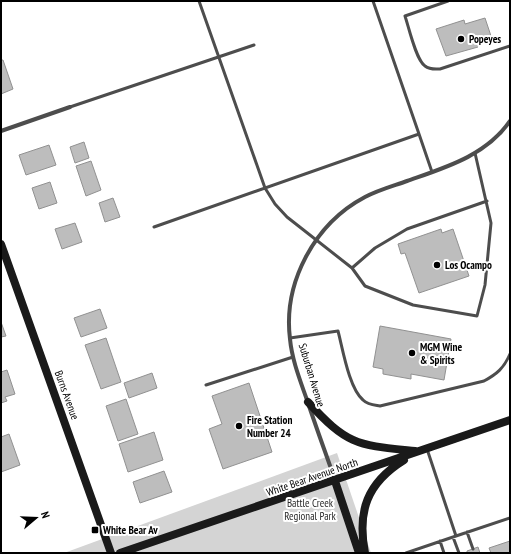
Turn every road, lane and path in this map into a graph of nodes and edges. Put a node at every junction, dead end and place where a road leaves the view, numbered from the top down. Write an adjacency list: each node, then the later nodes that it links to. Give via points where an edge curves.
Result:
1 (198, 1): 6 (lane)
2 (373, 1): 10 (lane)
3 (448, 1): 5 (lane, via 405,16 419,59 424,66 432,70 440,69)
4 (254, 45): 6 (lane)
5 (510, 46)
6 (218, 58): 7 (lane); 13 (lane)
7 (70, 107): 9 (street)
8 (510, 122): 11 (street, Suburban Avenue, via 493,141)
9 (1, 131)
10 (419, 134): 12 (lane); 13 (lane)
11 (475, 154): 12 (street, Suburban Avenue); 14 (lane)
12 (432, 172): 16 (street, Suburban Avenue, via 364,198 341,213)
13 (265, 188): 15 (lane); 16 (lane, via 287,217)
14 (487, 201): 18 (lane, via 407,228 375,248); 18 (lane, via 491,222 485,285 477,316 413,305 365,286)
15 (154, 227)
16 (317, 239): 18 (lane); 19 (street, Suburban Avenue, via 300,269 292,295 289,316)
17 (1, 244): 34 (street, Burns Avenue)
18 (352, 268)
19 (290, 338): 20 (lane, via 338,331 353,386 358,395 370,405 380,406 484,381 497,374 506,364); 21 (street, Suburban Avenue)
20 (510, 354)
21 (293, 357): 22 (lane); 23 (street, Suburban Avenue)
22 (206, 385)
23 (308, 402): 26 (street, via 342,436 371,447); 27 (street, Suburban Avenue)
24 (510, 420): 25 (street, White Bear Avenue North)
25 (427, 448): 26 (street, White Bear Avenue North); 30 (lane)
26 (418, 452): 27 (street, White Bear Avenue North); 37 (street, via 386,471 374,485 367,499 364,517)
27 (335, 481): 35 (street, White Bear Avenue North); 36 (street, Suburban Avenue)
28 (510, 518): 29 (lane)
29 (467, 532): 30 (lane); 33 (lane)
30 (455, 536): 31 (lane); 41 (lane)
31 (440, 541): 32 (lane); 40 (lane)
32 (417, 549): 38 (lane); 39 (lane)
33 (473, 549)
34 (111, 553)
35 (120, 553)
36 (359, 553)
37 (365, 553)
38 (406, 553)
39 (419, 553)
40 (444, 553)
41 (459, 553)

